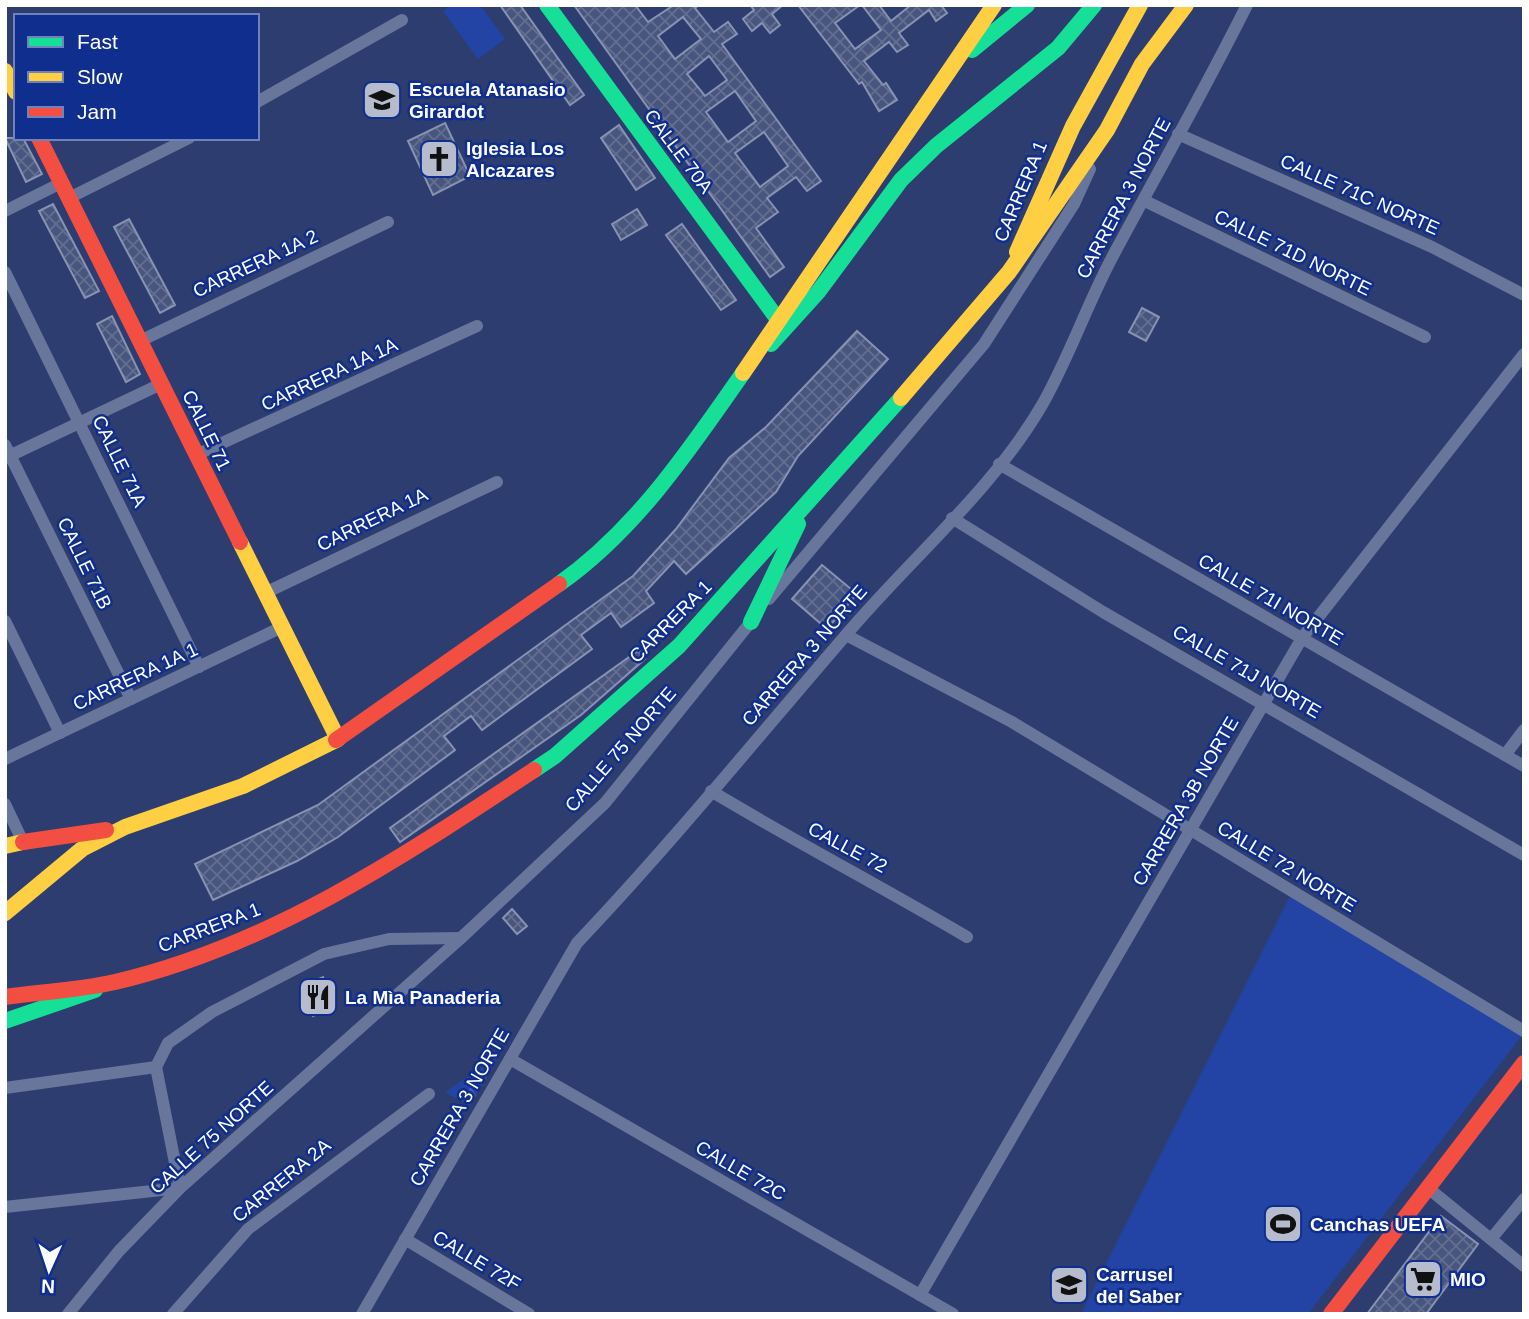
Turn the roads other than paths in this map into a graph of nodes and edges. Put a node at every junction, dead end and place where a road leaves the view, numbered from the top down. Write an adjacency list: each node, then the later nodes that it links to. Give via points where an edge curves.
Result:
1 (547, 5): 25 (main road, CALLE 70A)
2 (994, 5): 9 (main road)
3 (1027, 5): 9 (main road)
4 (1094, 5): 30 (main road, via 1085,21 1058,47 916,164 865,223 817,293)
5 (1140, 5): 23 (main road, CARRERA 1, via 1043,186)
6 (1247, 5): 14 (street, CARRERA 3 NORTE)
7 (1181, 9): 13 (main road, via 1142,64)
8 (402, 20): 12 (street)
9 (949, 69): 25 (main road)
10 (5, 71): 11 (main road)
11 (14, 88)
12 (259, 101)
13 (1107, 130): 23 (main road); 41 (street, CALLE 75 NORTE, via 1074,204 984,344)
14 (1178, 134): 19 (street, CARRERA 3 NORTE); 24 (street, CALLE 71C NORTE, via 1432,247)
15 (40, 140): 17 (main road, CALLE 71)
16 (185, 140): 18 (street)
17 (61, 183): 18 (main road, CALLE 71); 20 (street)
18 (69, 198): 28 (main road, CALLE 71)
19 (1145, 201): 27 (street, CALLE 71D NORTE); 35 (street, CARRERA 3 NORTE, via 1114,253 1042,405)
20 (5, 211)
21 (388, 222): 28 (street, CARRERA 1A 2)
22 (5, 272): 32 (street, CALLE 71A)
23 (1009, 272): 37 (main road, CARRERA 1, via 848,460)
24 (1524, 295)
25 (779, 321): 30 (main road)
26 (477, 326): 34 (street, CARRERA 1A 1A)
27 (1425, 337)
28 (140, 341): 31 (main road, CALLE 71)
29 (1524, 354): 44 (street, CARRERA 3B NORTE)
30 (739, 379): 50 (main road, via 669,475 607,547)
31 (161, 384): 32 (street); 34 (main road, CALLE 71)
32 (79, 422): 33 (street); 45 (street, CALLE 71A)
33 (7, 453): 46 (street, CALLE 71B)
34 (197, 455): 39 (main road, CALLE 71)
35 (999, 464): 38 (street, CARRERA 3 NORTE); 44 (street, CALLE 71I NORTE)
36 (497, 482): 39 (street, CARRERA 1A)
37 (812, 494): 41 (main road); 64 (main road, CARRERA 1, via 679,646 555,756 338,894 216,950)
38 (953, 519): 43 (street, CARRERA 3 NORTE); 47 (street, CALLE 71J NORTE, via 1103,612)
39 (265, 593): 42 (main road, CALLE 71)
40 (5, 621): 49 (street)
41 (751, 622): 63 (street, CALLE 75 NORTE, via 605,803)
42 (282, 627): 45 (street, CARRERA 1A 1); 50 (main road, CALLE 71)
43 (846, 635): 54 (street, CARRERA 3 NORTE); 57 (street, CALLE 72 NORTE, via 1012,722)
44 (1302, 638): 47 (street, CARRERA 3B NORTE); 51 (street, CALLE 71I NORTE)
45 (199, 667): 46 (street, CARRERA 1A 1)
46 (131, 699): 49 (street, CARRERA 1A 1)
47 (1265, 702): 57 (street, CARRERA 3B NORTE); 60 (street, CALLE 71J NORTE)
48 (1524, 730): 51 (street)
49 (60, 733): 52 (street, CARRERA 1A 1)
50 (338, 739): 56 (main road, via 243,786)
51 (1505, 755): 53 (street, CALLE 71I NORTE)
52 (5, 759)
53 (1524, 766)
54 (711, 791): 62 (street, CALLE 72); 68 (street, CARRERA 3 NORTE, via 577,943)
55 (5, 804): 58 (street)
56 (125, 827): 58 (main road); 61 (main road, via 82,849)
57 (1190, 829): 67 (street, CALLE 72 NORTE); 80 (street, CARRERA 3B NORTE)
58 (23, 842): 59 (main road)
59 (5, 846)
60 (1524, 855)
61 (5, 913)
62 (967, 937)
63 (461, 938): 70 (street, via 389,939 324,954 212,1012 168,1043); 73 (street, CALLE 75 NORTE)
64 (115, 982): 65 (main road, CARRERA 1); 66 (main road, via 55,1007)
65 (5, 997)
66 (5, 1021)
67 (1524, 1031)
68 (510, 1059): 77 (street, CARRERA 3 NORTE); 80 (street, CALLE 72C)
69 (1524, 1063): 74 (main road)
70 (156, 1067): 71 (street); 73 (street)
71 (5, 1088)
72 (429, 1094): 82 (street, CARRERA 2A, via 248,1229)
73 (180, 1188): 76 (street); 81 (street, CALLE 75 NORTE, via 119,1251)
74 (1428, 1188): 78 (street); 86 (main road)
75 (1524, 1199): 78 (street)
76 (5, 1207)
77 (405, 1239): 83 (street, CARRERA 3 NORTE); 84 (street, CALLE 72F)
78 (1491, 1239): 79 (street)
79 (1524, 1266)
80 (920, 1295): 85 (street, CALLE 72C)
81 (68, 1314)
82 (173, 1314)
83 (362, 1314)
84 (529, 1314)
85 (953, 1314)
86 (1331, 1314)

